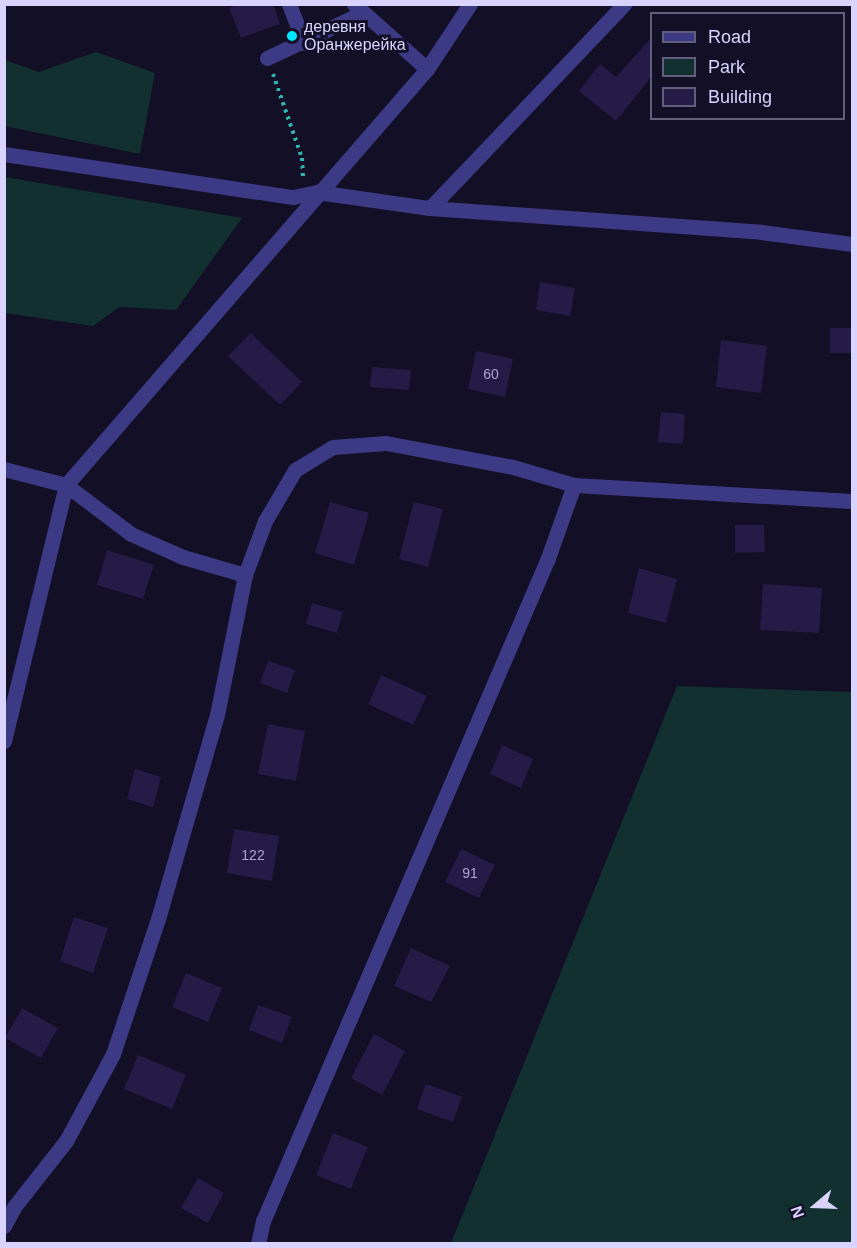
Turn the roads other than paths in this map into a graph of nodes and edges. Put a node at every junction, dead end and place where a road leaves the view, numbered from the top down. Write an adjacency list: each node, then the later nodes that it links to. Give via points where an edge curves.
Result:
1 (289, 4): 5 (street)
2 (471, 4): 7 (street)
3 (624, 4): 10 (street)
4 (358, 9): 5 (street); 7 (street)
5 (304, 43): 6 (street)
6 (267, 58)
7 (427, 69): 9 (street)
8 (4, 154): 9 (street, via 293,197)
9 (317, 192): 10 (street); 13 (street)
10 (430, 208): 11 (street, via 761,232)
11 (852, 244)
12 (4, 469): 13 (street)
13 (66, 485): 16 (street, via 131,534 183,557); 17 (street)
14 (574, 485): 15 (street); 16 (street, via 513,467 386,443 333,447 296,470 265,521); 20 (street, via 549,558 263,1221)
15 (852, 501)
16 (245, 575): 18 (street, via 217,715 158,920 113,1054 66,1141)
17 (4, 741)
18 (9, 1204): 19 (street)
19 (4, 1226)
20 (258, 1244)

